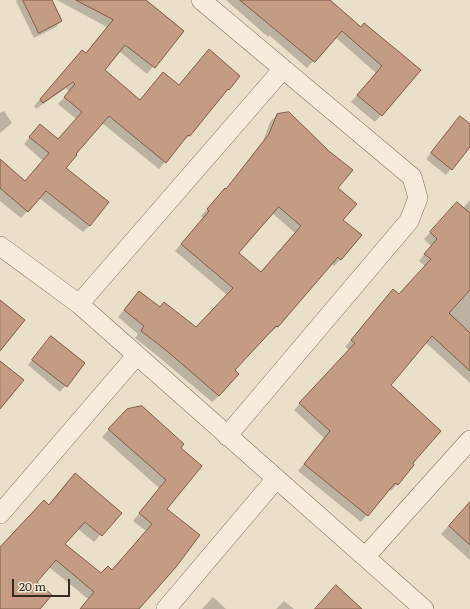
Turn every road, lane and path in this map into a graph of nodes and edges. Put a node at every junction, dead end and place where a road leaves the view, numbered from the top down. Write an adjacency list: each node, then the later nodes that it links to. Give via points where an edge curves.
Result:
1 (202, 0): 2 (street)
2 (283, 70): 4 (street); 6 (street, via 412,177 418,198 409,221)
3 (0, 246): 4 (street)
4 (79, 304): 5 (street)
5 (136, 356): 6 (street); 9 (street)
6 (227, 436): 8 (street)
7 (470, 440): 10 (street)
8 (276, 479): 10 (street); 11 (street)
9 (0, 514)
10 (365, 557): 12 (street)
11 (166, 609)
12 (424, 609)

